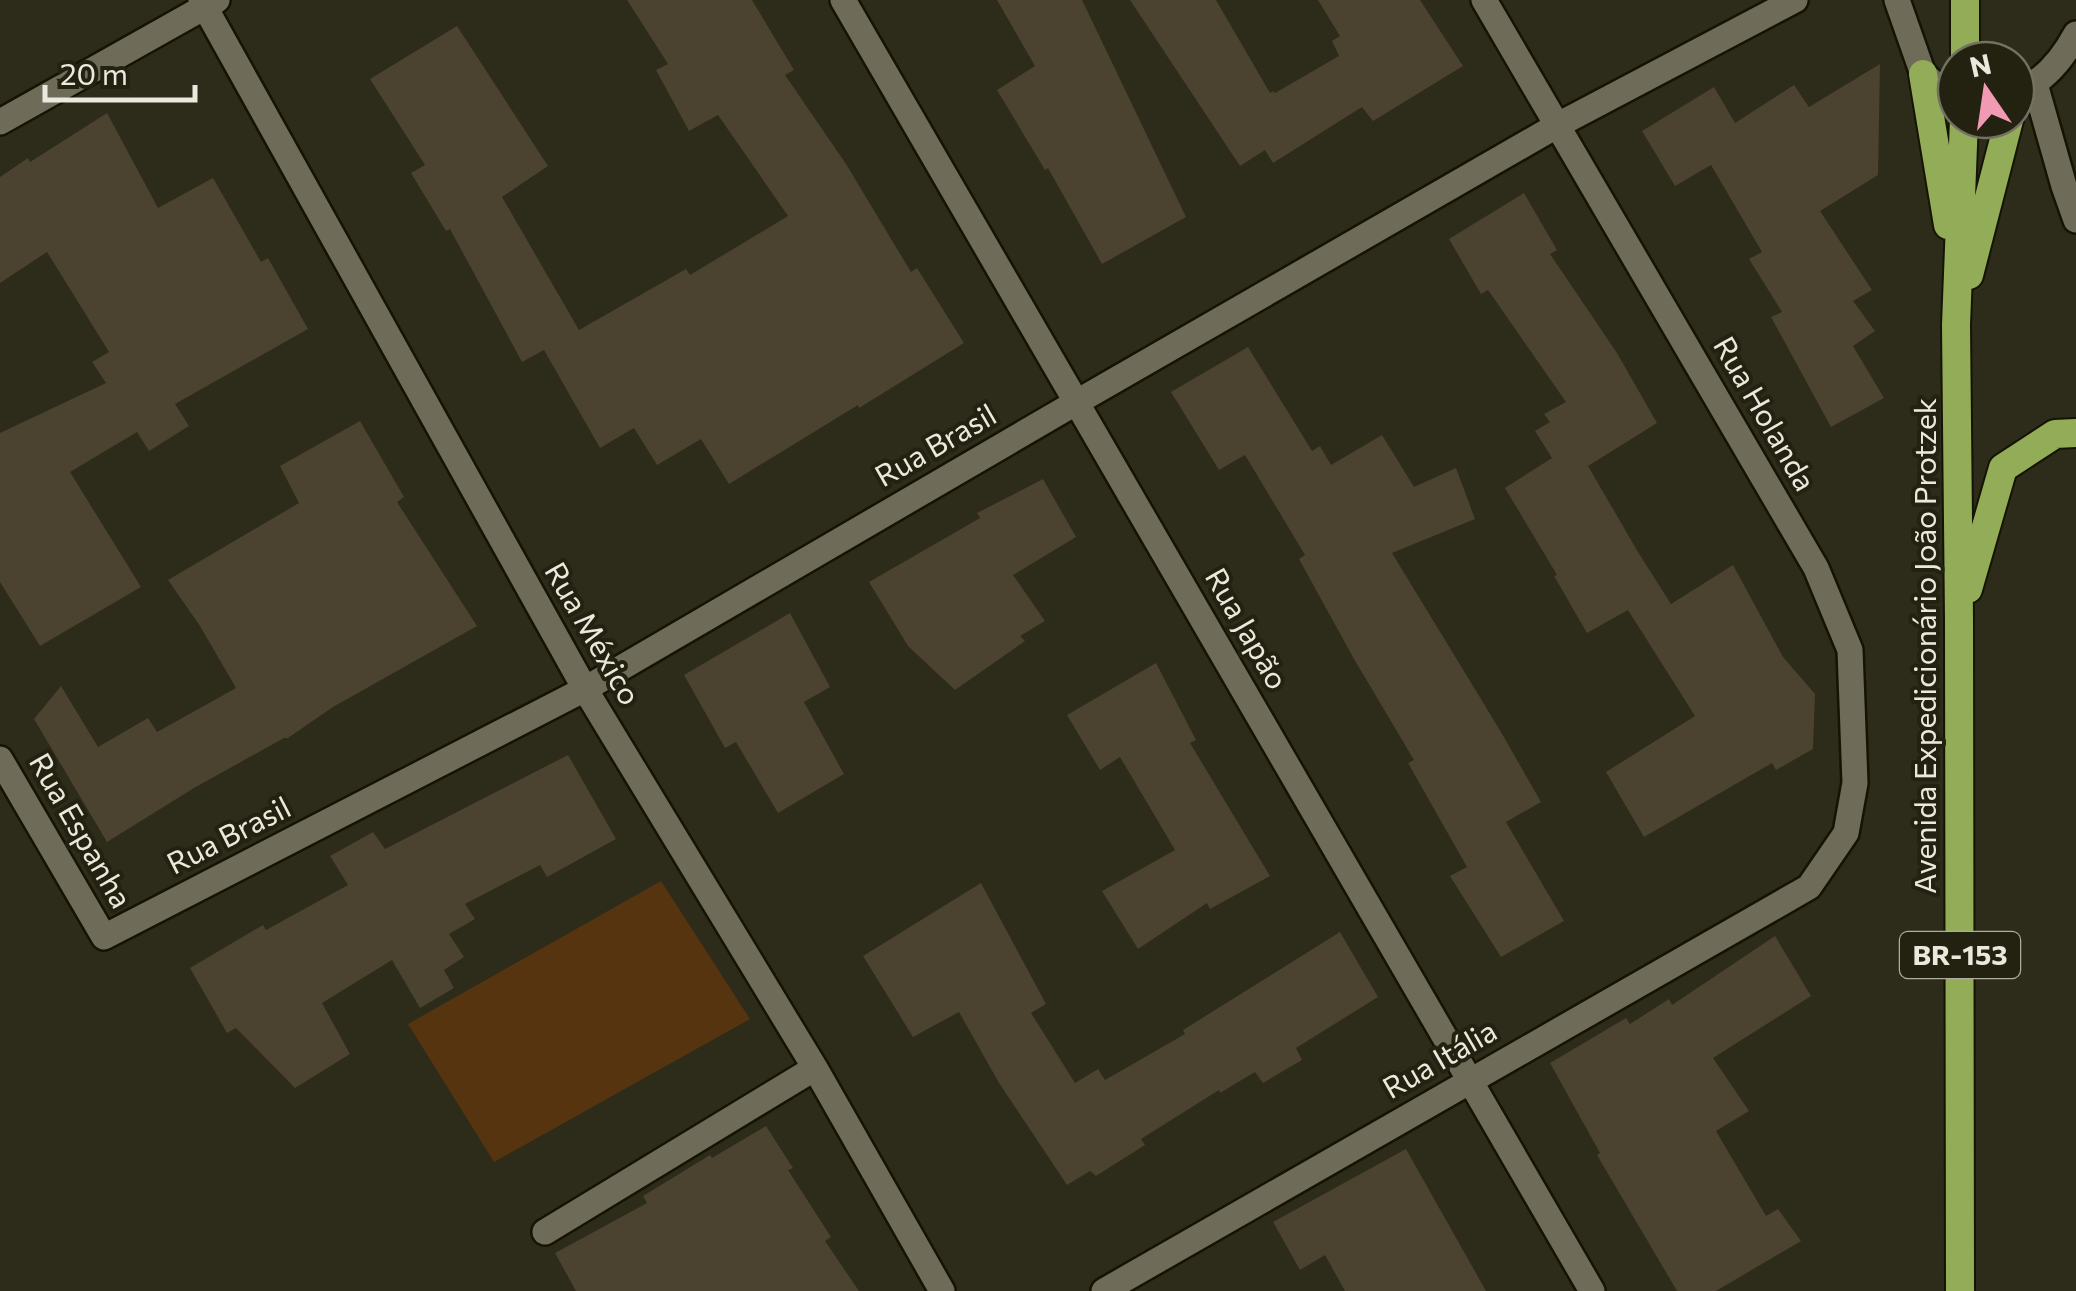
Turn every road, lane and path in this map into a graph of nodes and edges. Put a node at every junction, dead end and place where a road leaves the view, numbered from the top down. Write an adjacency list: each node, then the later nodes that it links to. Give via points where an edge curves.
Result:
1 (844, 0): 20 (street, Rua Japão)
2 (1484, 0): 14 (street, Rua Holanda)
3 (1795, 0): 14 (street, Rua Brasil)
4 (1898, 0): 9 (street)
5 (1965, 0): 7 (highway)
6 (208, 2): 12 (street); 23 (street, Rua México)
7 (1965, 40)
8 (2072, 48): 10 (street)
9 (1923, 74): 11 (street); 18 (highway)
10 (2036, 78)
11 (1936, 85)
12 (0, 122)
13 (2036, 123): 17 (street)
14 (1558, 126): 20 (street, Rua Brasil); 25 (street, Rua Holanda, via 1816,568 1850,650 1855,783 1846,834)
15 (1963, 140): 18 (highway, Avenida Expedicionário João Protzek / BR-153)
16 (2004, 140): 19 (highway)
17 (2076, 220)
18 (1958, 280): 19 (highway, Avenida Expedicionário João Protzek / BR-153)
19 (1956, 325): 22 (highway, Avenida Expedicionário João Protzek / BR-153)
20 (1077, 402): 23 (street, Rua Brasil); 28 (street, Rua Japão)
21 (2076, 432): 22 (highway, via 2055,434 2003,468)
22 (1959, 619): 33 (highway, Avenida Expedicionário João Protzek / BR-153)
23 (585, 689): 26 (street, Rua Brasil); 27 (street, Rua México)
24 (0, 759): 26 (street, Rua Espanha)
25 (1809, 887): 28 (street, Rua Itália)
26 (104, 936)
27 (815, 1068): 29 (street); 30 (street, Rua México)
28 (1469, 1080): 31 (street, Rua Itália); 32 (street, Rua Japão)
29 (545, 1232)
30 (942, 1291)
31 (1104, 1291)
32 (1592, 1291)
33 (1960, 1291)

